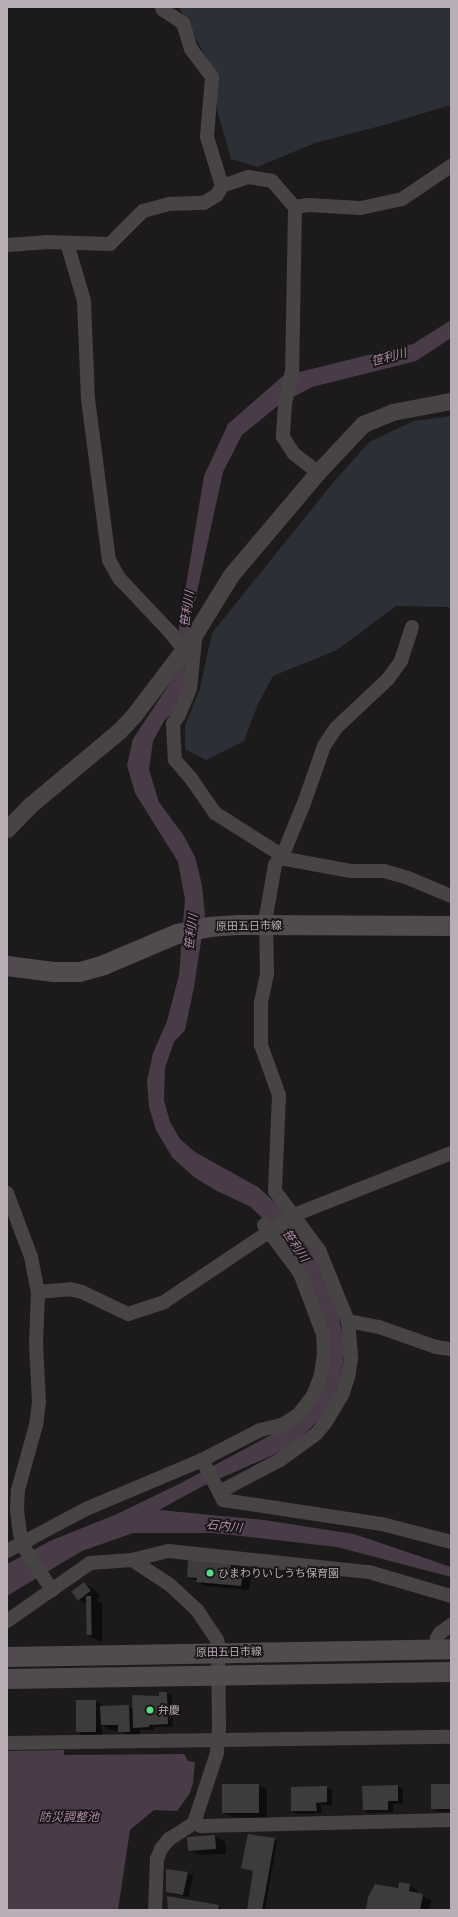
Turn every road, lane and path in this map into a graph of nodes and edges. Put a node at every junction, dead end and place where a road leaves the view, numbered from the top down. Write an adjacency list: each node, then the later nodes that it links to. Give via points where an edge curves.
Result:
1 (162, 7): 3 (street, via 182,23 191,49 212,76 207,137)
2 (451, 166): 4 (street, via 402,199 361,208 308,205)
3 (222, 186): 4 (street, via 248,177 272,181); 5 (street, via 218,195 204,203 169,204 143,211 110,244)
4 (295, 207): 8 (street, via 292,372 285,405 283,436 294,454)
5 (67, 243): 6 (street); 10 (street, via 84,301 88,399 109,560 119,578 171,633)
6 (7, 245)
7 (451, 401): 8 (street, via 392,412 363,424)
8 (318, 472): 10 (street, via 231,575)
9 (412, 627): 12 (street, via 401,661 388,679 336,728 324,746 304,803)
10 (190, 639): 11 (street, via 134,715 119,731 29,806); 12 (street, via 190,689 173,724 175,760 215,814 278,853)
11 (7, 829)
12 (280, 858): 13 (street, via 351,871 384,871); 14 (street, via 275,865 266,916)
13 (451, 896)
14 (267, 925): 15 (main road, 原田五日市線); 16 (main road, 原田五日市線, via 204,928 182,933 104,965 80,972 54,972); 19 (street, via 267,974 261,1003 261,1045 279,1095 275,1191)
15 (451, 926)
16 (7, 966)
17 (451, 1153): 19 (street)
18 (7, 1193): 21 (street, via 31,1257)
19 (293, 1216): 20 (street); 22 (street, via 319,1250)
20 (268, 1228): 21 (street, via 164,1302 128,1314 70,1289); 24 (street, via 300,1273 323,1334 321,1375 313,1396 298,1416 282,1425 260,1430)
21 (38, 1292): 27 (street, via 36,1343 39,1402 36,1425 18,1490 17,1510)
22 (348, 1321): 23 (street, via 379,1327 436,1347); 25 (street, via 351,1359 348,1377 342,1395 325,1423 316,1434 280,1460)
23 (451, 1349)
24 (203, 1462): 25 (street); 27 (street, via 86,1509)
25 (218, 1491): 26 (street, via 223,1500 382,1524)
26 (451, 1542)
27 (22, 1544): 28 (street); 30 (street)
28 (7, 1551)
29 (132, 1560): 30 (street, via 90,1563); 31 (street, via 168,1551 362,1572); 35 (street, via 170,1585 197,1610 217,1640)
30 (50, 1586): 32 (street)
31 (451, 1596)
32 (7, 1621)
33 (451, 1624): 34 (street, via 437,1638)
34 (444, 1649): 35 (main road, 原田五日市線)
35 (218, 1652): 36 (main road, 原田五日市線); 38 (street)
36 (7, 1657)
37 (451, 1672): 38 (main road, 原田五日市線)
38 (219, 1675): 39 (main road, 原田五日市線); 41 (street)
39 (7, 1679)
40 (451, 1737): 41 (street)
41 (219, 1740): 42 (street); 44 (street, via 214,1765)
42 (7, 1743)
43 (451, 1820): 44 (street, via 201,1826)
44 (194, 1823): 45 (street, via 169,1839 161,1849 157,1859)
45 (156, 1910)

